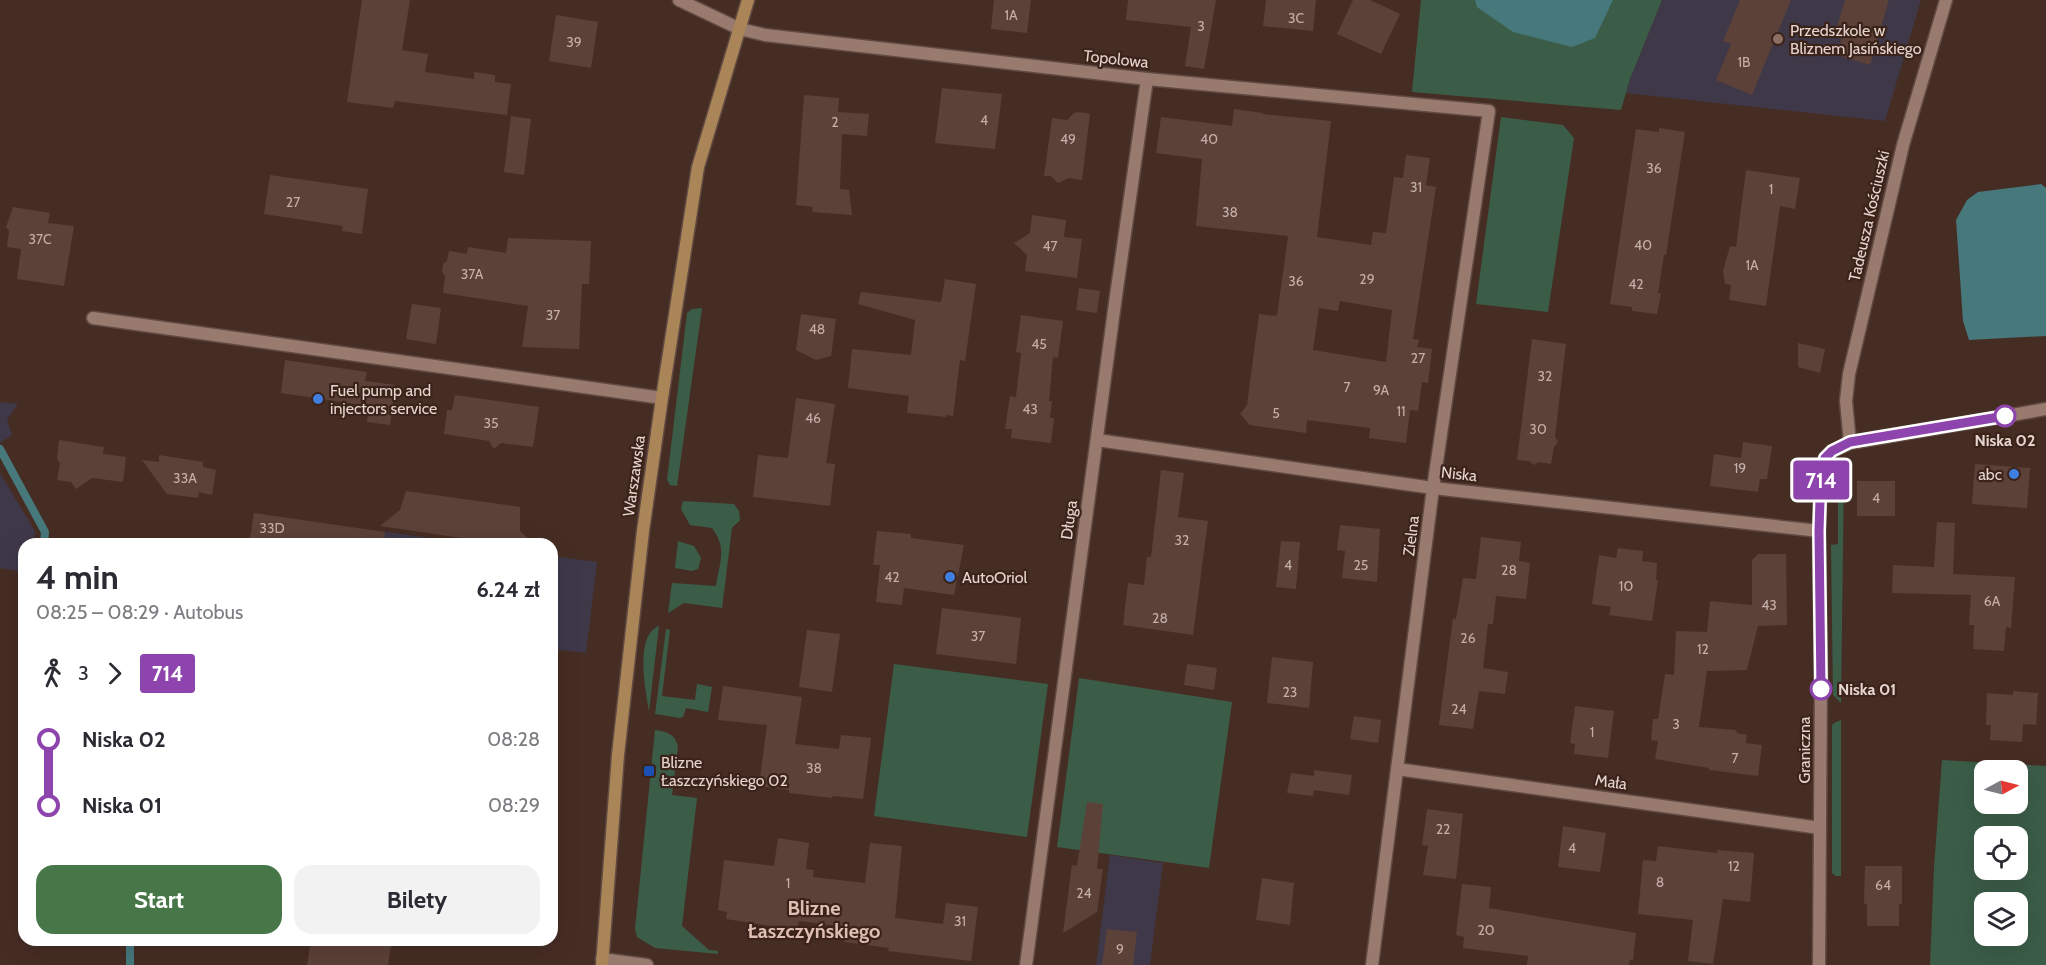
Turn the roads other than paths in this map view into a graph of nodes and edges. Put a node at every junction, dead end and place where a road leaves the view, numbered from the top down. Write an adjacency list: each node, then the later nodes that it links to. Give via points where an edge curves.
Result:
1 (680, 0): 4 (street, Topolowa)
2 (748, 0): 4 (main road, Warszawska)
3 (1946, 0): 11 (street, Tadeusza Kościuszki, via 1903,145 1849,374 1846,401)
4 (740, 29): 5 (street, Topolowa); 8 (main road, Warszawska, via 698,167)
5 (1147, 79): 6 (street, Topolowa); 10 (street, Długa)
6 (1489, 111): 12 (street, Zielna)
7 (93, 318): 8 (street)
8 (662, 398): 16 (main road, Warszawska, via 619,745)
9 (2046, 409): 11 (street)
10 (1097, 440): 12 (street, Niska); 18 (street, Długa)
11 (1850, 442): 13 (street, Graniczna, via 1825,458 1821,470)
12 (1433, 488): 13 (street, Niska); 14 (street, Zielna)
13 (1819, 531): 15 (street, Graniczna)
14 (1397, 769): 15 (street, Mała); 19 (street, Zielna)
15 (1820, 828): 20 (street, Graniczna)
16 (602, 962): 17 (street)
17 (647, 965)
18 (1026, 965)
19 (1372, 965)
20 (1819, 965)

